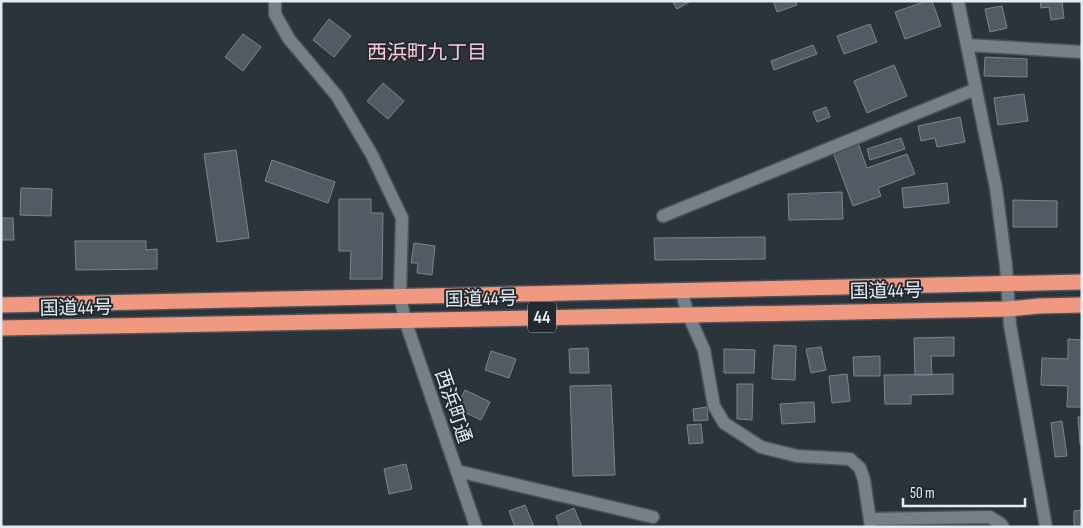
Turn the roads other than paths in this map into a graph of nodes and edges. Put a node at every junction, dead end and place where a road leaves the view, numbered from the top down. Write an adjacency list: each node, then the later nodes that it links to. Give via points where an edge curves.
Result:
1 (275, 1): 10 (street, 西浜町通, via 275,14 289,39 337,96 372,155 402,218)
2 (958, 1): 3 (street)
3 (967, 45): 4 (street); 5 (street)
4 (1082, 52)
5 (976, 89): 6 (street); 8 (street, via 996,188)
6 (663, 216)
7 (1082, 282): 8 (highway, 国道44号 / 44)
8 (1006, 284): 9 (highway, 国道44号 / 44); 13 (street)
9 (681, 290): 10 (highway, 国道44号 / 44); 14 (street)
10 (400, 296): 11 (highway, 国道44号 / 44); 15 (street, 西浜町通)
11 (1, 305)
12 (1082, 305): 13 (highway, 国道44号 / 44)
13 (1008, 309): 14 (highway, 国道44号 / 44); 22 (street)
14 (688, 314): 15 (highway, 国道44号 / 44); 19 (street, via 704,350 714,406 724,423 761,447 797,456 850,459 860,468 864,480)
15 (405, 320): 16 (highway, 国道44号 / 44); 17 (street, 西浜町通)
16 (1, 328)
17 (457, 470): 18 (street); 20 (street, 西浜町通)
18 (653, 517)
19 (871, 523): 21 (street, via 990,518)
20 (476, 527)
21 (1003, 527)
22 (1046, 527)

